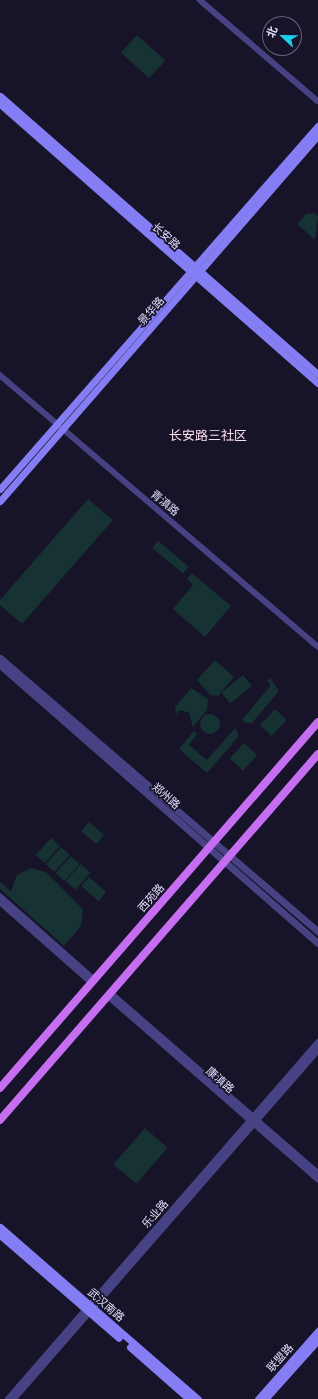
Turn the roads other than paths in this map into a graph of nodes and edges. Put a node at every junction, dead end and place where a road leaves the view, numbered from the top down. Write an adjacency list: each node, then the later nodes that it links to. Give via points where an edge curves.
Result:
1 (200, 0): 3 (street)
2 (0, 96): 7 (main road, 长安路)
3 (318, 101)
4 (0, 104): 8 (main road, 长安路)
5 (318, 126): 7 (main road, 景华路)
6 (318, 135): 7 (main road, 景华路)
7 (198, 267): 8 (main road, 景华路); 9 (main road, 长安路)
8 (192, 275): 11 (main road, 长安路); 12 (main road, 景华路)
9 (318, 374)
10 (0, 375): 12 (street, 青滇路)
11 (318, 383)
12 (60, 427): 13 (main road, 景华路); 14 (main road, 景华路); 15 (street, 青滇路)
13 (0, 489)
14 (0, 500)
15 (318, 647)
16 (0, 658): 20 (street, 郑州路)
17 (0, 665): 21 (street, 郑州路)
18 (318, 722): 20 (main road, 西苑路)
19 (318, 754): 22 (main road)
20 (214, 842): 21 (main road, 西苑路); 22 (street, 郑州路)
21 (209, 849): 23 (street, 郑州路); 28 (main road, 西苑路)
22 (229, 854): 23 (main road); 26 (street, 郑州路)
23 (223, 861): 27 (street, 郑州路); 29 (main road)
24 (0, 896): 28 (street)
25 (0, 902): 28 (street)
26 (318, 932)
27 (318, 943)
28 (93, 981): 32 (main road, 西苑路)
29 (110, 994): 33 (main road); 34 (street, 康滇路)
30 (318, 1042): 34 (street, 乐业路)
31 (318, 1050): 34 (street, 乐业路)
32 (0, 1088)
33 (0, 1120)
34 (253, 1120): 35 (street, 康滇路); 36 (street, 康滇路); 39 (street, 乐业路)
35 (318, 1173)
36 (318, 1179)
37 (0, 1227): 39 (main road, 武汉南路)
38 (0, 1235): 39 (main road, 武汉南路)
39 (89, 1308): 42 (street, 乐业路); 43 (street, 乐业路); 44 (main road, 武汉南路); 45 (main road, 武汉南路)
40 (318, 1331): 46 (main road, 联盟路)
41 (318, 1340): 47 (main road, 联盟路)
42 (8, 1399)
43 (14, 1399)
44 (189, 1399)
45 (198, 1399)
46 (258, 1399)
47 (265, 1399)

